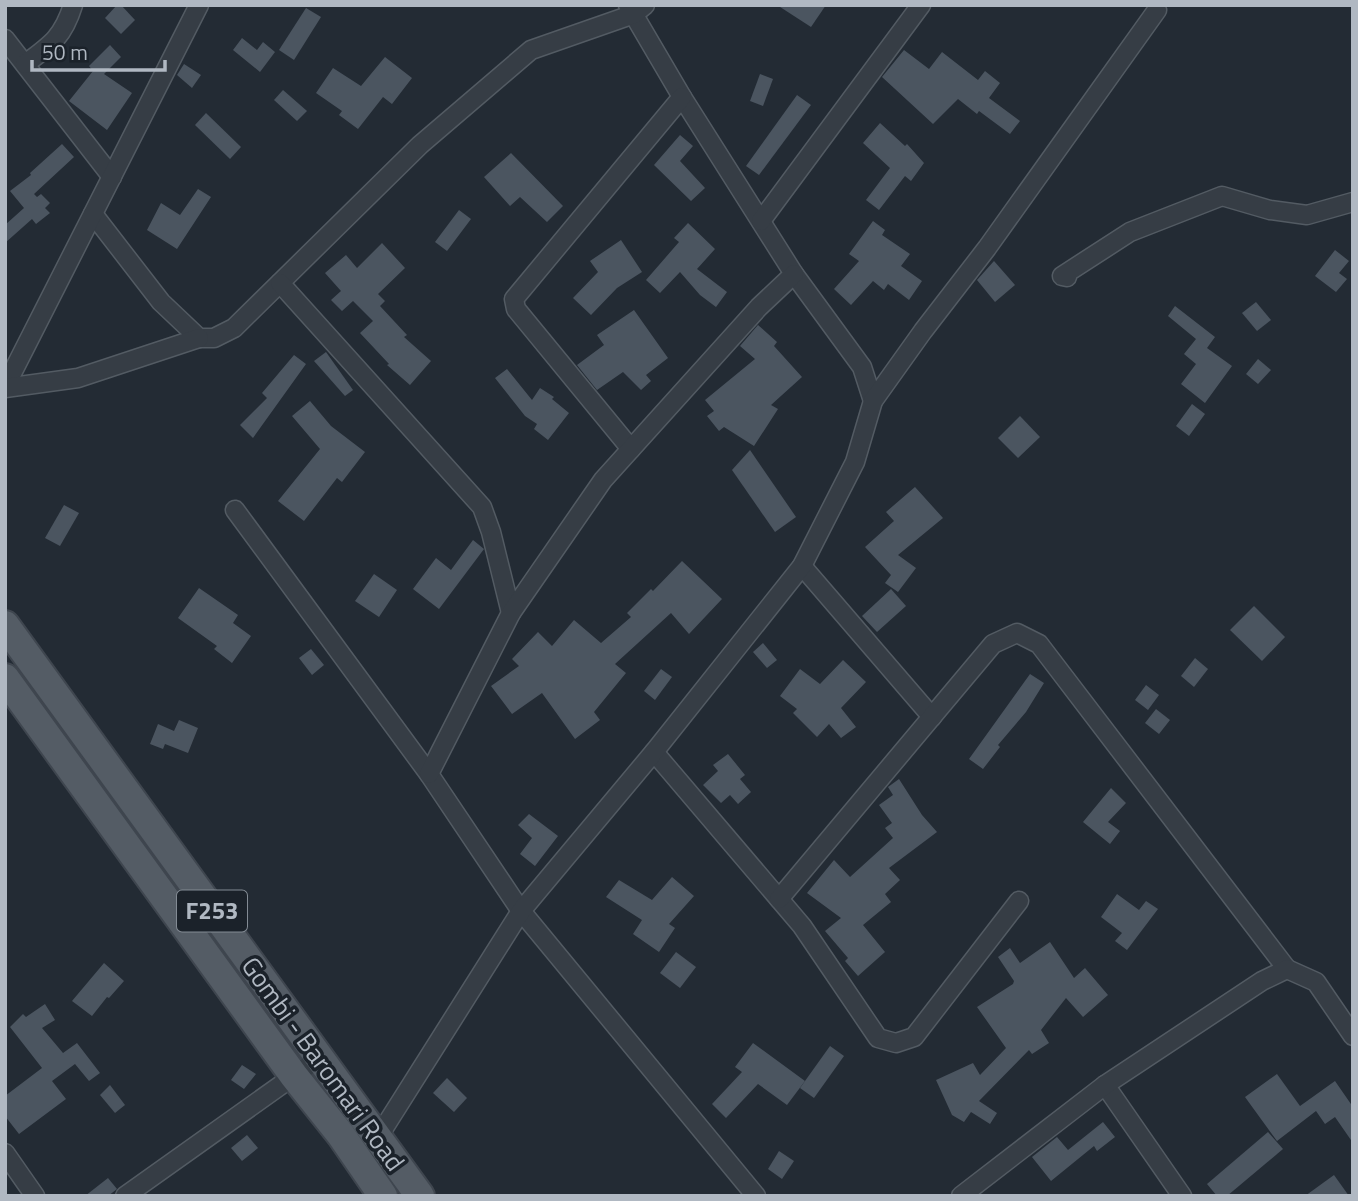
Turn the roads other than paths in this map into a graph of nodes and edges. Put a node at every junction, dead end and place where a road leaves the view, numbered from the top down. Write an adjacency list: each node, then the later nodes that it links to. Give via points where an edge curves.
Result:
1 (73, 5): 8 (street, via 67,25 55,41)
2 (199, 5): 10 (street)
3 (921, 5): 6 (street)
4 (636, 8): 9 (street); 16 (street, via 531,50 420,145)
5 (1157, 10): 19 (street)
6 (910, 13): 13 (street)
7 (5, 39): 8 (street)
8 (25, 64): 10 (street)
9 (682, 97): 13 (street); 20 (street, via 514,299 516,309)
10 (112, 177): 12 (street)
11 (1353, 202): 15 (street, via 1307,215 1222,196 1130,232 1062,276)
12 (93, 214): 17 (street, via 161,302); 18 (street)
13 (761, 221): 14 (street)
14 (794, 274): 19 (street, via 862,367); 20 (street)
15 (1067, 277)
16 (280, 283): 17 (street, via 234,328 214,338); 23 (street, via 482,508)
17 (199, 338): 18 (street, via 78,377)
18 (5, 387)
19 (873, 401): 22 (street, via 855,462)
20 (631, 449): 23 (street, via 603,480)
21 (235, 510): 28 (street)
22 (802, 566): 26 (street); 27 (street)
23 (511, 614): 28 (street)
24 (5, 625): 34 (main road, Gombi - Baromari Road / F253)
25 (5, 678): 35 (main road, Gombi - Baromari Road / F253)
26 (932, 718): 29 (street); 32 (street, via 993,644 1017,633 1039,644)
27 (654, 752): 29 (street); 31 (street)
28 (429, 774): 31 (street)
29 (779, 900): 30 (street, via 802,926 878,1038 896,1043 914,1037)
30 (1018, 901)
31 (521, 911): 37 (street); 43 (street)
32 (1287, 969): 33 (street, via 1316,982); 36 (street)
33 (1353, 1036)
34 (319, 1058): 35 (street); 37 (main road, Gombi - Baromari Road / F253)
35 (294, 1076): 40 (street); 41 (main road, Gombi - Baromari Road / F253)
36 (1105, 1085): 44 (street); 45 (street)
37 (377, 1139): 42 (main road, Gombi - Baromari Road / F253)
38 (5, 1153): 39 (street)
39 (35, 1196)
40 (125, 1196)
41 (383, 1196)
42 (420, 1196)
43 (756, 1196)
44 (961, 1196)
45 (1182, 1196)

